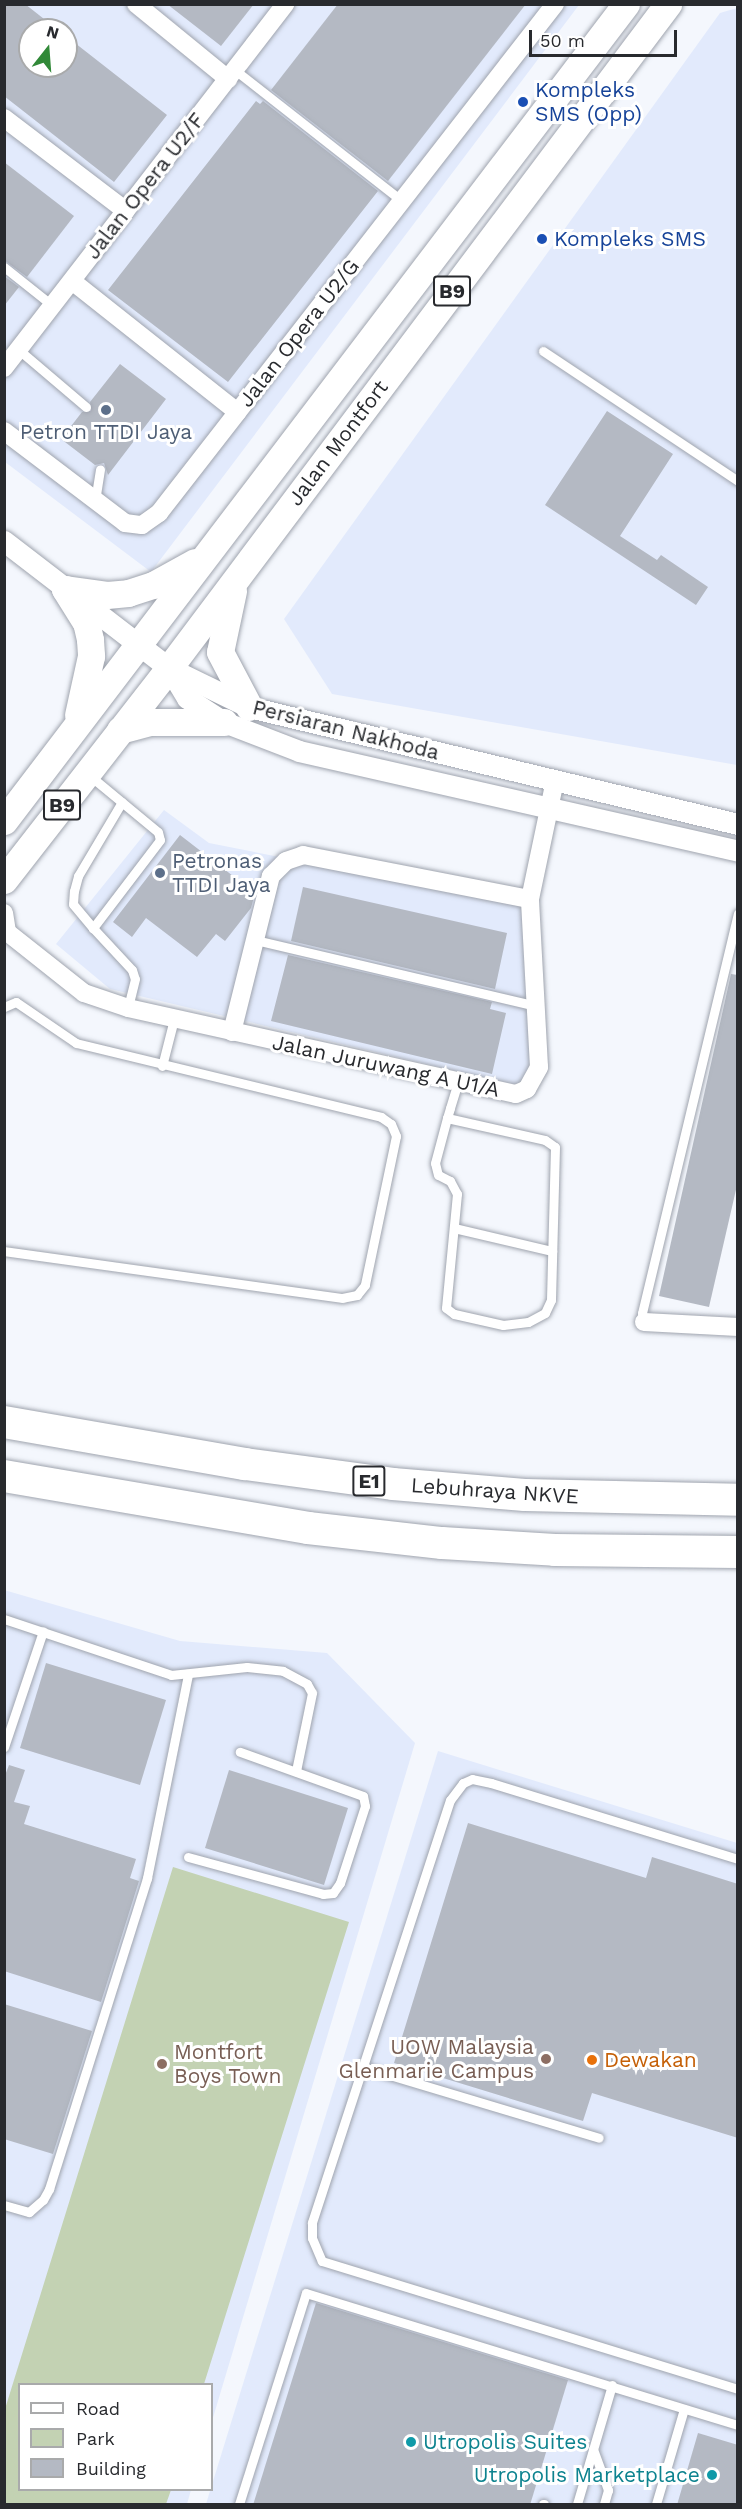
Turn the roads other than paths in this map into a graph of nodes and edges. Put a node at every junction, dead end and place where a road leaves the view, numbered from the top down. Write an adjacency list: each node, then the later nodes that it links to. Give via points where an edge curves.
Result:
1 (136, 4): 6 (street)
2 (285, 4): 6 (street, Jalan Opera U2/F)
3 (555, 4): 8 (street, Jalan Opera U2/G)
4 (626, 4): 23 (main road, Jalan Montfort / B9)
5 (668, 4): 24 (main road, Jalan Montfort / B9)
6 (231, 74): 8 (lane); 9 (street, Jalan Opera U2/F)
7 (4, 118): 9 (street)
8 (402, 201): 17 (street, Jalan Opera U2/G)
9 (126, 211): 11 (street, Jalan Opera U2/F)
10 (4, 267): 12 (lane)
11 (72, 281): 12 (street, Jalan Opera U2/F); 17 (street)
12 (53, 306): 13 (street, Jalan Opera U2/F)
13 (19, 350): 15 (street, Jalan Opera U2/F); 16 (lane)
14 (543, 351): 20 (lane)
15 (4, 368)
16 (86, 407)
17 (237, 412): 21 (street, Jalan Opera U2/G, via 159,513 141,525 125,523)
18 (4, 431): 21 (street, Jalan Opera U2/G)
19 (100, 469): 21 (lane)
20 (738, 481)
21 (94, 501)
22 (4, 541): 25 (street)
23 (204, 557): 25 (main road, via 153,585 128,593 108,596); 26 (main road, Jalan Montfort / B9)
24 (236, 578): 27 (main road, Jalan Montfort / B9); 28 (main road, via 220,652)
25 (65, 589): 26 (street); 30 (main road, via 86,622 90,640 91,656)
26 (137, 645): 27 (street); 30 (main road, Jalan Montfort / B9)
27 (169, 668): 28 (street, Persiaran Nakhoda); 29 (street, Persiaran Nakhoda, via 187,698); 31 (main road, Jalan Montfort / B9)
28 (249, 707): 33 (street, Persiaran Nakhoda)
29 (224, 722): 31 (main road, via 150,722); 35 (street, Persiaran Nakhoda, via 299,752)
30 (76, 725): 36 (main road, Jalan Montfort / B9)
31 (120, 730): 32 (main road, Jalan Montfort / B9)
32 (87, 774): 34 (lane); 39 (main road, Jalan Montfort / B9)
33 (555, 780): 35 (street, Jalan Juruwang A U1/A); 37 (street, Persiaran Nakhoda)
34 (122, 802): 43 (lane, via 78,876 74,891 73,904); 43 (lane, via 158,832 160,840)
35 (548, 808): 38 (street, Persiaran Nakhoda); 40 (street, Jalan Juruwang A U1/A)
36 (4, 821)
37 (738, 824)
38 (738, 851)
39 (5, 882)
40 (530, 899): 44 (street, via 303,855 286,861 271,876); 45 (street, Jalan Juruwang A U1/A)
41 (738, 913): 56 (lane, via 642,1313)
42 (5, 926): 47 (street, Jalan Juruwang A U1/A, via 84,993)
43 (93, 928): 47 (lane, via 132,970 135,979)
44 (255, 940): 45 (lane); 49 (street)
45 (537, 1006): 51 (street, Jalan Juruwang A U1/A, via 538,1067 527,1089 516,1095)
46 (4, 1007): 50 (lane, via 16,1002 76,1043)
47 (128, 1008): 48 (street, Jalan Juruwang A U1/A)
48 (174, 1019): 49 (street, Jalan Juruwang A U1/A); 50 (lane)
49 (232, 1032): 51 (street, Jalan Juruwang A U1/A)
50 (162, 1065): 54 (lane, via 381,1117 391,1124 396,1136 365,1285 357,1295 342,1298)
51 (458, 1082): 52 (lane)
52 (447, 1118): 53 (lane, via 435,1163 438,1175 450,1181 457,1194); 55 (lane, via 545,1140 555,1148)
53 (454, 1228): 55 (lane); 55 (lane, via 446,1308 454,1314 503,1325 528,1322 545,1313 551,1300)
54 (4, 1251)
55 (552, 1251)
56 (645, 1322): 57 (street)
57 (738, 1327)
58 (4, 1422): 60 (highway, Lebuhraya NKVE / E1, via 245,1464 393,1484 525,1496)
59 (4, 1476): 61 (highway, via 308,1528 442,1543 555,1550)
60 (738, 1500)
61 (738, 1552)
62 (4, 1619): 63 (lane)
63 (43, 1631): 64 (lane, via 171,1675); 65 (lane)
64 (188, 1674): 68 (lane, via 247,1667 284,1671 307,1684 312,1693); 73 (lane, via 147,1878 49,2189 29,2212)
65 (9, 1717): 66 (lane)
66 (4, 1747)
67 (240, 1752): 68 (lane)
68 (296, 1771): 69 (lane, via 363,1796 365,1806 340,1883 333,1893 323,1894)
69 (188, 1857)
70 (738, 1859): 71 (lane, via 491,1784 472,1779 464,1782 450,1800)
71 (363, 2067): 72 (lane); 75 (lane, via 312,2223 312,2238 322,2261)
72 (599, 2138)
73 (4, 2205)
74 (612, 2385): 76 (lane); 78 (lane); 79 (lane, via 306,2293)
75 (738, 2389)
76 (684, 2409): 77 (lane); 82 (lane)
77 (738, 2425)
78 (593, 2449): 80 (lane); 81 (lane, via 609,2490)
79 (239, 2505)
80 (577, 2505)
81 (604, 2505)
82 (656, 2505)

